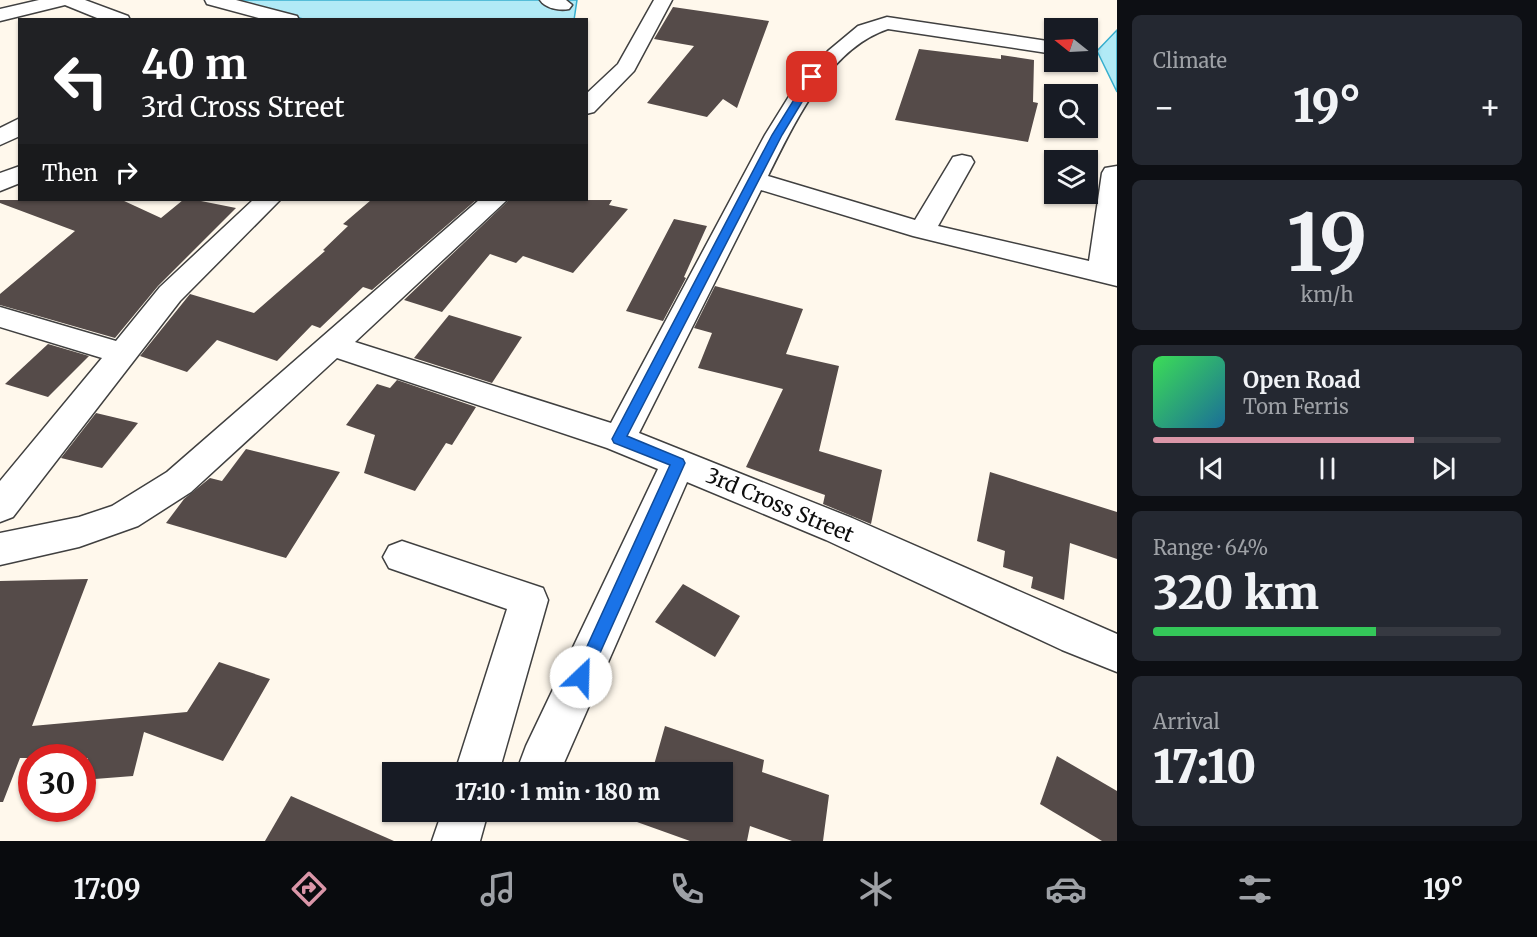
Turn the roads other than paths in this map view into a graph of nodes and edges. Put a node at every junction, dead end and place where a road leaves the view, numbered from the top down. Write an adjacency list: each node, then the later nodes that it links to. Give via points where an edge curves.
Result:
1 (63, 0): 5 (street)
2 (68, 0): 6 (street)
3 (214, 0): 7 (street)
4 (663, 0): 9 (street, via 627,67)
5 (0, 15)
6 (116, 18)
7 (282, 18)
8 (1044, 46): 15 (street, via 900,24 866,30 812,77)
9 (589, 101)
10 (18, 126): 11 (street)
11 (0, 138)
12 (962, 162): 19 (street)
13 (1114, 173): 20 (street)
14 (18, 174): 16 (street)
15 (753, 180): 19 (street); 24 (street)
16 (0, 183)
17 (266, 201): 23 (street, via 170,294)
18 (493, 201): 22 (street)
19 (922, 230): 20 (street)
20 (1109, 275)
21 (0, 317): 23 (street)
22 (332, 345): 24 (street, 3rd Cross Street); 28 (street, via 179,482 125,516 80,532)
23 (122, 353): 26 (street)
24 (619, 439): 25 (street, 3rd Cross Street)
25 (678, 463): 30 (street, 3rd Cross Street, via 839,529); 32 (street)
26 (12, 472): 27 (street)
27 (0, 507)
28 (0, 549)
29 (402, 557): 31 (street, via 529,600)
30 (1117, 653)
31 (480, 762)
32 (543, 762)
33 (462, 822): 34 (street)
34 (456, 841)

